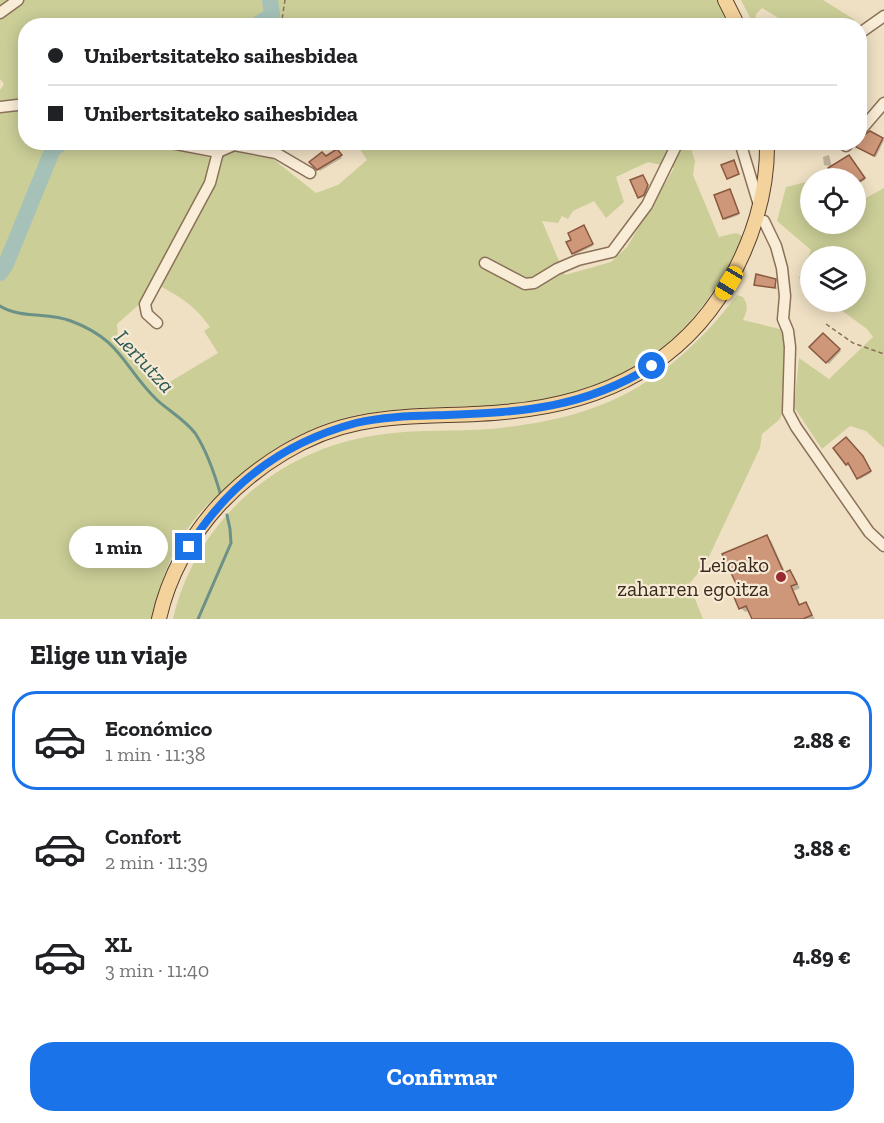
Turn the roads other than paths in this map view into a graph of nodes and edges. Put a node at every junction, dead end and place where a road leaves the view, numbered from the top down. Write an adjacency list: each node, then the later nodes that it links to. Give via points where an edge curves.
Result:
1 (18, 0): 4 (street)
2 (725, 0): 6 (main road)
3 (734, 0): 7 (main road)
4 (0, 13)
5 (884, 16): 8 (street)
6 (735, 18)
7 (737, 18)
8 (867, 28)
9 (884, 103): 12 (street)
10 (18, 105): 11 (street)
11 (0, 107)
12 (867, 124)
13 (208, 150): 20 (street)
14 (223, 150): 20 (street)
15 (260, 150): 21 (street, via 276,153)
16 (674, 150): 24 (street, via 647,205 612,252 578,260 525,284)
17 (742, 150): 22 (street)
18 (767, 150): 22 (main road)
19 (774, 150): 23 (main road)
20 (218, 152): 25 (street, via 210,183 145,304 147,314)
21 (310, 173)
22 (760, 206): 27 (main road, via 735,272 722,293 691,332 652,366 605,391 576,401 504,412 358,423 293,448 263,465 213,511 181,560)
23 (764, 221): 26 (street, via 782,267 783,319 790,347 788,412 869,532); 28 (main road, via 740,278 708,326 664,366 616,394 544,414 394,425 352,432 319,444 269,471 221,513 203,538 183,573)
24 (485, 263)
25 (157, 323)
26 (884, 546)
27 (159, 619)
28 (168, 619)

